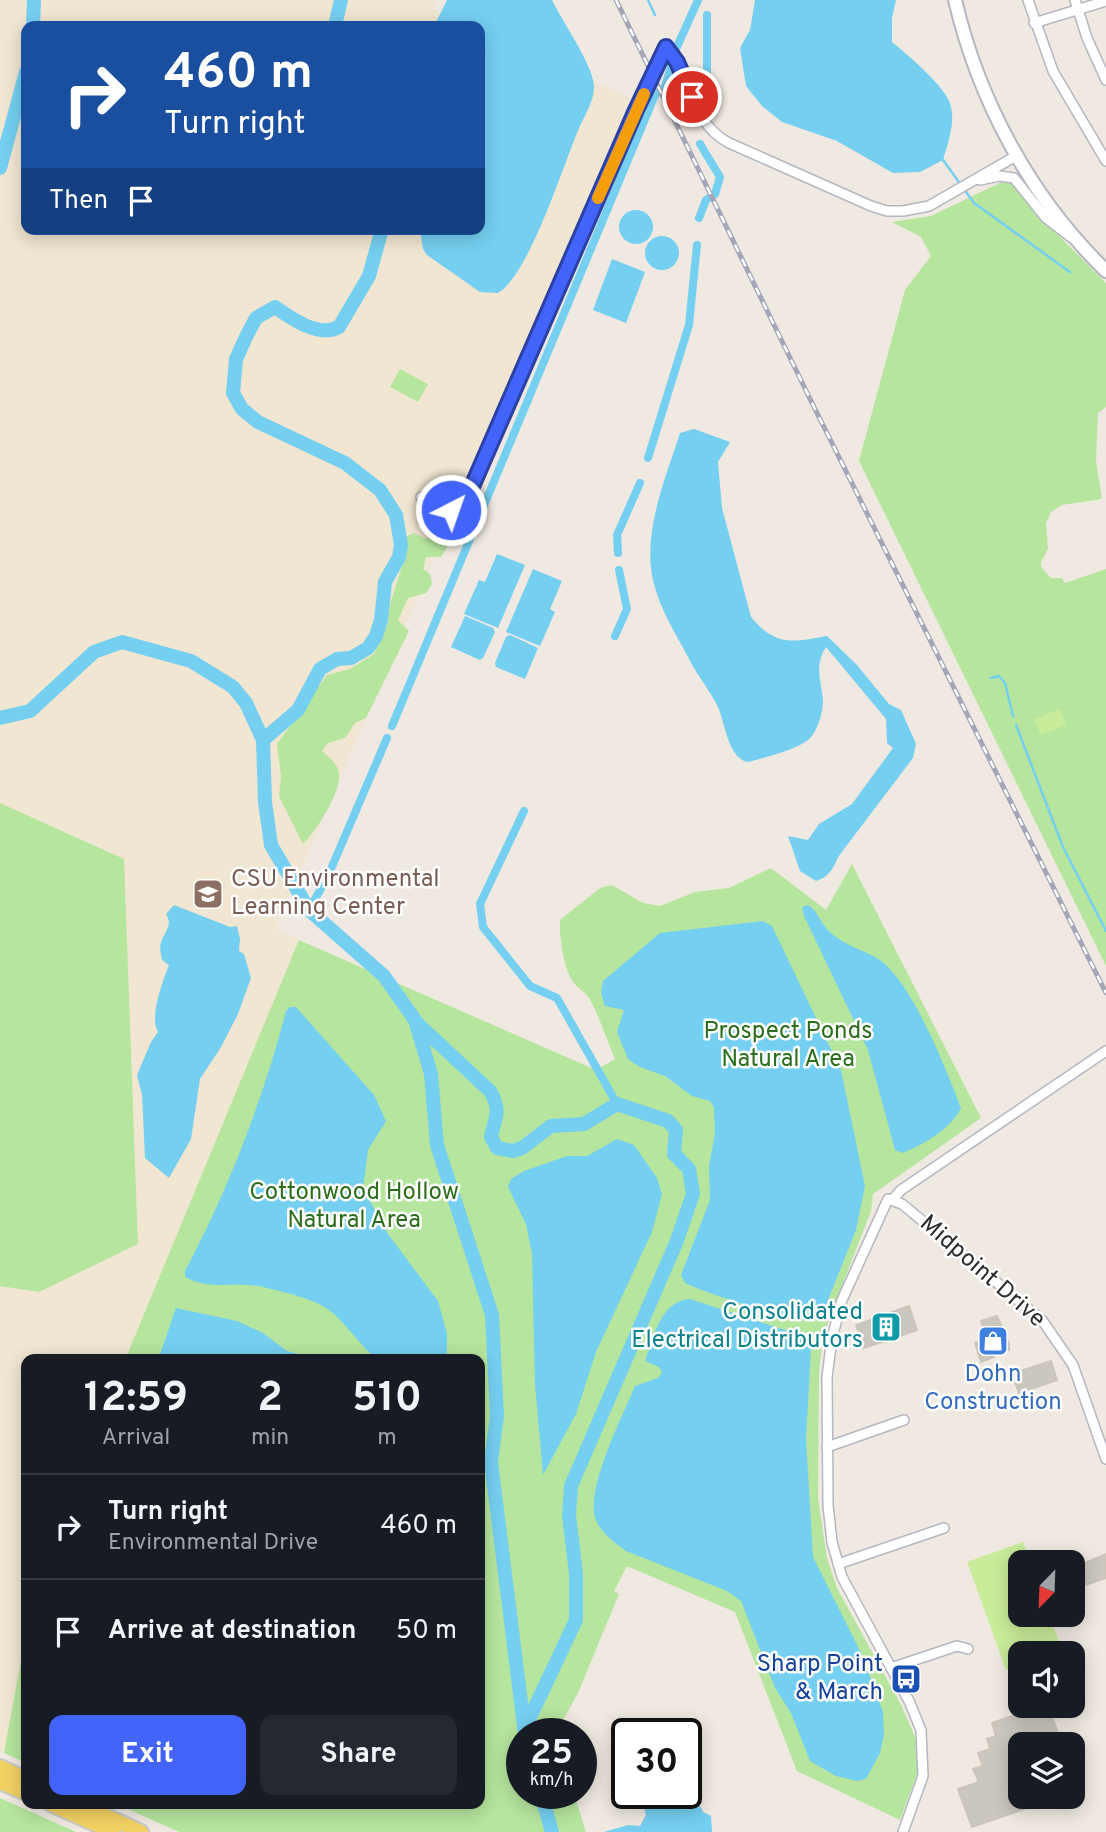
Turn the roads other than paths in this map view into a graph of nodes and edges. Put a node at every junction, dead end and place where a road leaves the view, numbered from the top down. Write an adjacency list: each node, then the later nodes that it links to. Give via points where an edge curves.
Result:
1 (955, 0): 7 (main road, via 974,65)
2 (1028, 0): 5 (street)
3 (1106, 1): 4 (street)
4 (1076, 5): 5 (street); 6 (street)
5 (1034, 23): 8 (street, via 1053,71)
6 (1106, 80)
7 (1016, 156): 9 (street); 10 (main road)
8 (1106, 161)
9 (971, 182): 10 (street, via 1014,178 1046,218); 12 (street, via 929,206 887,211 729,143 704,124 666,47 467,498 451,510 443,510)
10 (1080, 244): 11 (main road)
11 (1106, 271)
12 (421, 497)
13 (1106, 1051): 14 (street, via 901,1189)
14 (893, 1199): 16 (street, via 882,1208 842,1300 827,1377); 17 (street, Midpoint Drive, via 1026,1305 1048,1328 1073,1365)
15 (904, 1420): 16 (street)
16 (827, 1447): 19 (street, via 828,1506)
17 (1106, 1459)
18 (944, 1528): 19 (street)
19 (838, 1564): 21 (street)
20 (968, 1649): 21 (street, via 957,1646)
21 (891, 1668): 30 (street, via 923,1742 921,1784)
22 (0, 1767): 23 (main road)
23 (21, 1777)
24 (0, 1782): 25 (main road)
25 (21, 1791)
26 (62, 1809): 28 (main road)
27 (91, 1809): 29 (main road)
28 (113, 1832)
29 (141, 1832)
30 (903, 1832)

